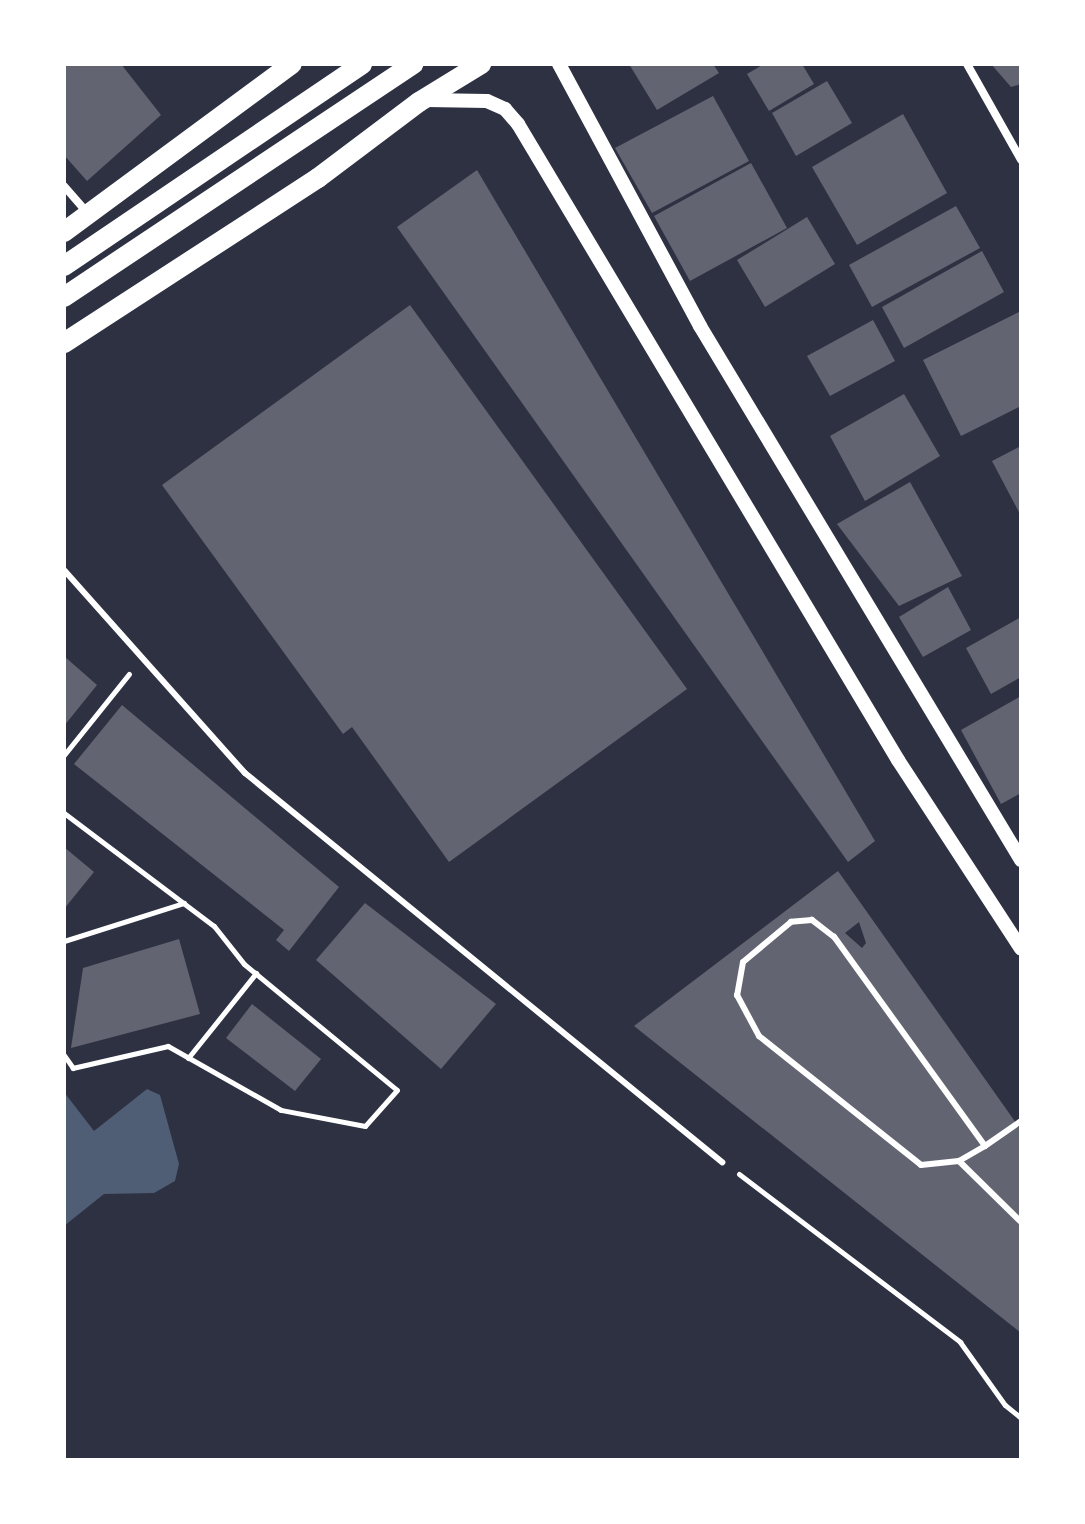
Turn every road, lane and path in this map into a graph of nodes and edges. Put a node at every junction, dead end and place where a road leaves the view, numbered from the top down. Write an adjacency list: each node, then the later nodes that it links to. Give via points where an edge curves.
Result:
1 (291, 64): 10 (main road)
2 (362, 64): 12 (main road)
3 (413, 64): 13 (main road)
4 (481, 64): 7 (main road)
5 (559, 64): 19 (street, via 700,326)
6 (967, 64): 8 (street)
7 (419, 102): 14 (main road, via 318,178); 22 (street, via 475,98 505,109 518,124 898,760)
8 (1021, 160)
9 (64, 186): 10 (street)
10 (88, 213): 11 (main road)
11 (64, 232)
12 (64, 266)
13 (64, 297)
14 (64, 343)
15 (64, 570): 29 (lane, via 245,773)
16 (110, 696): 17 (path)
17 (64, 755)
18 (64, 813): 20 (path)
19 (1021, 860)
20 (184, 903): 21 (path); 23 (path, via 214,926)
21 (64, 941)
22 (1021, 949)
23 (256, 973): 25 (path); 25 (path, via 397,1090 365,1126 281,1110)
24 (64, 1055): 25 (path, via 73,1068 168,1046)
25 (188, 1058)
26 (1020, 1123): 27 (lane)
27 (985, 1146): 28 (lane); 28 (lane, via 834,937 812,920 791,922 743,962 737,995 759,1036 921,1165)
28 (959, 1161): 30 (lane)
29 (722, 1162): 31 (path, via 960,1342 1005,1405)
30 (1021, 1222)
31 (1021, 1418)

